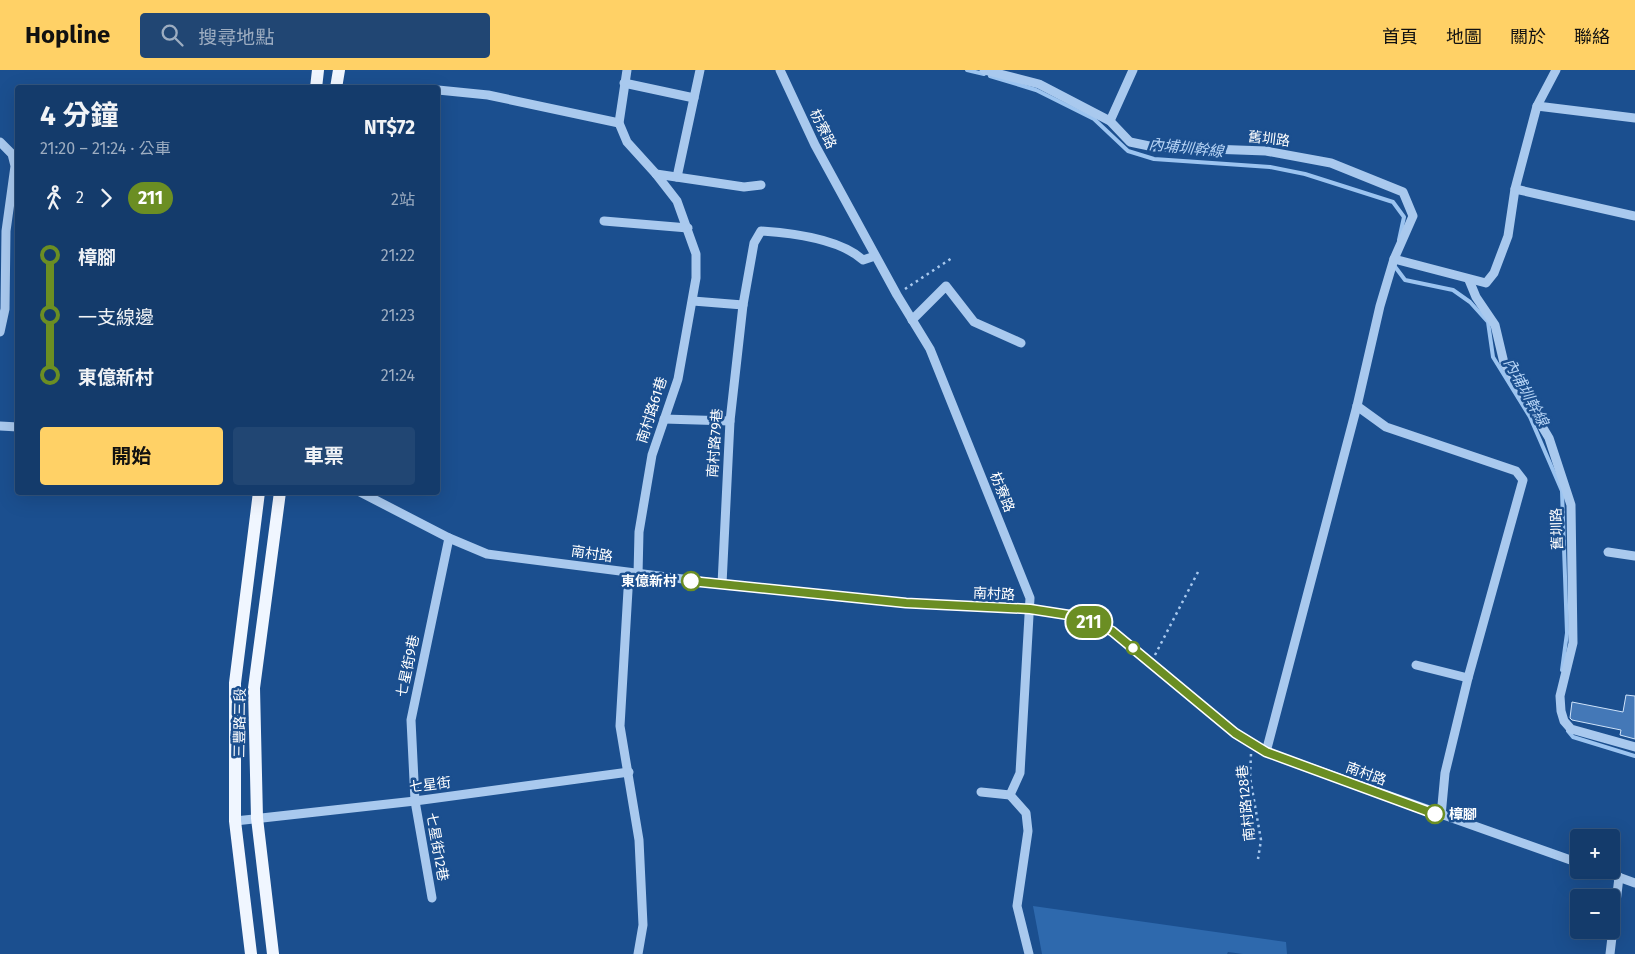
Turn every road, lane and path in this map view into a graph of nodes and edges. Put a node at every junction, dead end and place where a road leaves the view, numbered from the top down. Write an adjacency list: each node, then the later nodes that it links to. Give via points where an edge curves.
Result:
1 (318, 70): 10 (main road)
2 (339, 70): 11 (main road)
3 (627, 70): 9 (street)
4 (700, 70): 13 (street)
5 (780, 70): 26 (street, 枋寮路, via 815,145)
6 (984, 70): 16 (street, 舊圳路, via 1039,84)
7 (1133, 70): 16 (street)
8 (1556, 70): 14 (street)
9 (624, 83): 13 (street); 17 (street)
10 (316, 85)
11 (336, 85)
12 (440, 90): 17 (street, via 488,95)
13 (694, 98): 20 (street)
14 (1536, 106): 15 (street); 22 (street)
15 (1635, 118)
16 (1110, 121): 28 (street, 舊圳路, via 1130,142 1154,147 1266,151 1331,163 1403,192 1413,216)
17 (619, 124): 19 (street, via 627,142)
18 (0, 142): 34 (street, via 12,154 15,166 6,230 5,309)
19 (656, 174): 20 (street); 25 (street, via 677,201)
20 (676, 177): 21 (street, via 744,187)
21 (761, 185)
22 (1515, 189): 23 (street); 29 (street, via 1508,236 1494,273 1486,284)
23 (1635, 216)
24 (604, 221): 25 (street)
25 (688, 228): 31 (street, 南村路61巷, via 696,254)
26 (875, 256): 30 (street, 枋寮路); 32 (street, 南村路79巷, via 863,260 854,252 794,233 761,231 754,243)
27 (952, 258): 30 (path)
28 (1394, 259): 29 (street); 36 (street, 舊圳路)
29 (1469, 280): 55 (street, 舊圳路, via 1495,325 1504,363 1549,438 1571,506 1573,643 1560,696 1564,721 1571,729)
30 (897, 295): 33 (street, 枋寮路)
31 (693, 301): 32 (street); 37 (street, 南村路61巷, via 678,378)
32 (743, 305): 38 (street, 南村路79巷)
33 (912, 320): 35 (street, via 946,286 974,322); 50 (street, 枋寮路, via 930,349 1030,598)
34 (0, 332)
35 (1021, 343)
36 (1357, 406): 53 (street, via 1386,427 1516,471 1523,480); 56 (street, 舊圳路)
37 (664, 419): 38 (street); 48 (street, 南村路61巷, via 652,455)
38 (730, 421): 49 (street, 南村路79巷)
39 (0, 426): 40 (street)
40 (15, 427)
41 (259, 495): 63 (main road, 三豐路三段, via 235,683)
42 (280, 495): 62 (main road, 三豐路三段, via 254,688)
43 (366, 495): 44 (street, 南村路)
44 (449, 538): 48 (street, 南村路, via 487,554); 60 (street, 七星街9巷, via 410,720)
45 (1608, 552): 46 (street)
46 (1635, 556)
47 (1199, 570): 51 (path)
48 (634, 574): 49 (street, 南村路); 57 (street, 南村路61巷, via 620,726)
49 (722, 584): 50 (street, 南村路, via 906,603)
50 (1030, 609): 51 (street, 南村路, via 1075,616 1112,631); 59 (street, 枋寮路, via 1020,774)
51 (1151, 662): 54 (street, 南村路)
52 (1416, 665): 53 (street)
53 (1468, 678): 61 (street, via 1445,773)
54 (1252, 744): 56 (street, 南村路); 64 (path, 南村路128巷, via 1250,778 1262,840)
55 (1635, 747)
56 (1266, 752): 61 (street, 南村路)
57 (628, 772): 60 (street, 七星街); 72 (street, 南村路61巷, via 640,859 643,925)
58 (981, 792): 59 (street)
59 (1010, 795): 73 (street, via 1026,814 1028,831 1017,906)
60 (415, 801): 62 (street, 七星街); 69 (street, 七星街12巷)
61 (1441, 816): 65 (street, 南村路)
62 (257, 818): 63 (street, 七星街); 71 (main road, 三豐路三段)
63 (235, 821): 70 (main road, 三豐路三段)
64 (1258, 859)
65 (1570, 860)
66 (1620, 878): 68 (street)
67 (1618, 879): 74 (street)
68 (1635, 883)
69 (432, 898)
70 (251, 954)
71 (273, 954)
72 (638, 954)
73 (1029, 954)
74 (1610, 954)

